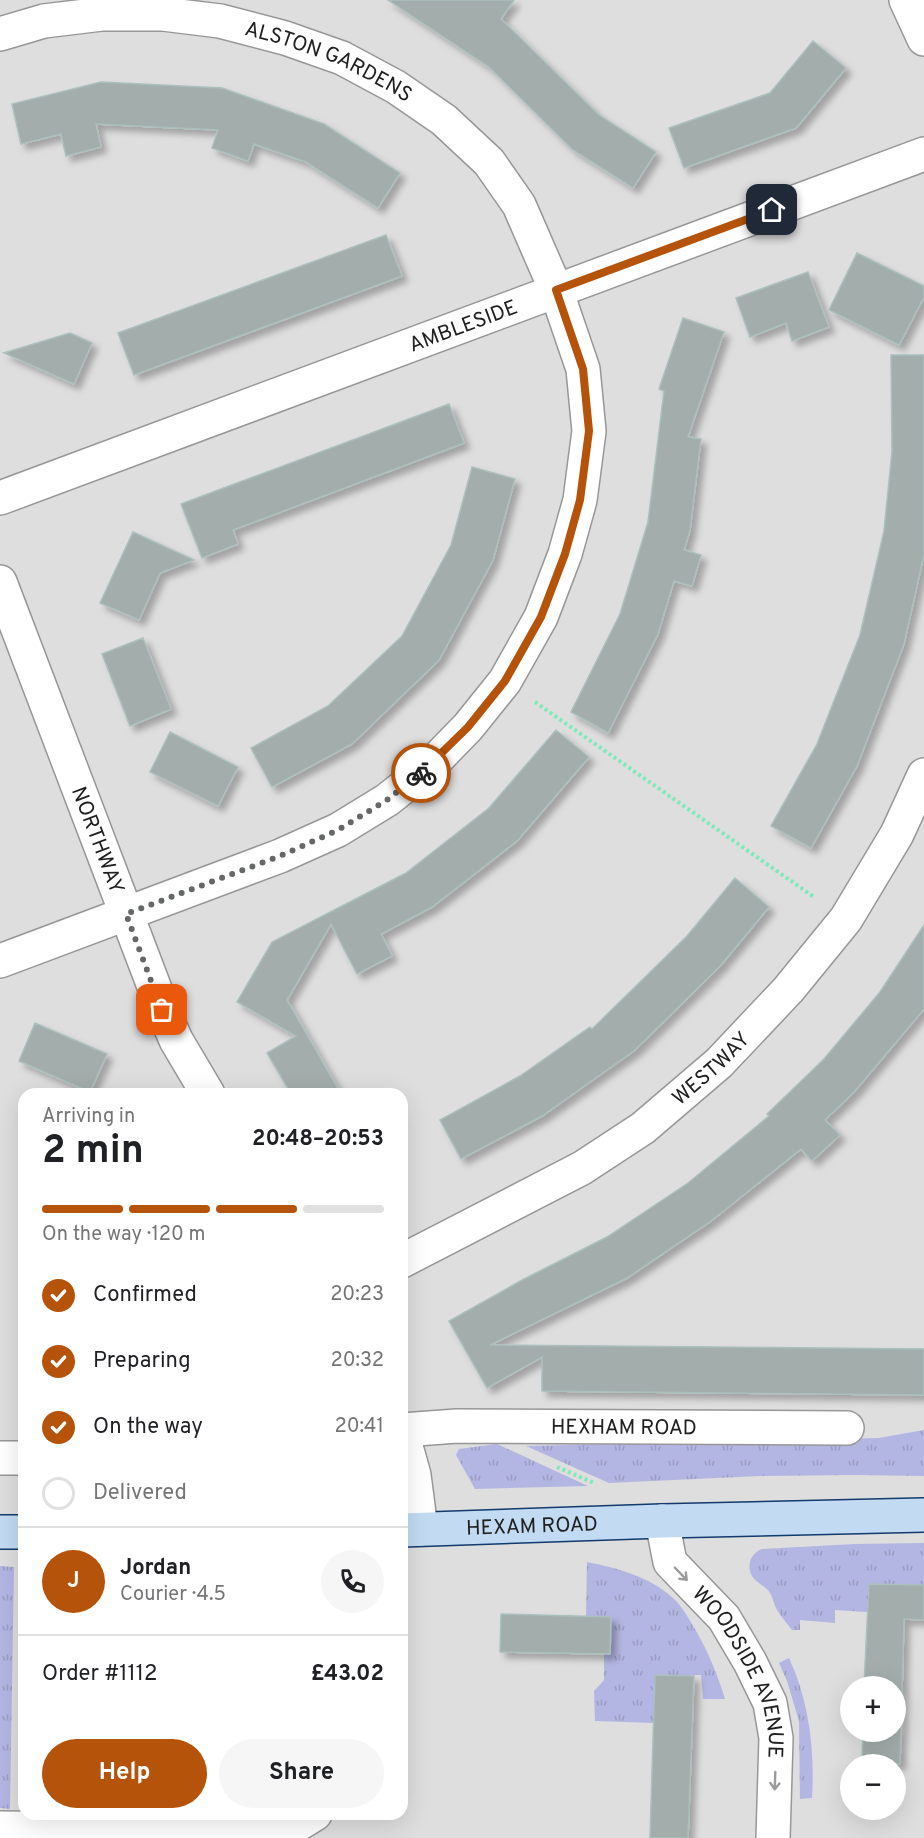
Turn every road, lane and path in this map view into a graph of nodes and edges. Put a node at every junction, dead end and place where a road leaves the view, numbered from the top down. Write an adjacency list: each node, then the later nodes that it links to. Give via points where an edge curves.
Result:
1 (906, 0): 3 (street)
2 (0, 34): 5 (street, ALSTON GARDENS, via 44,21 102,14 163,14 220,21 342,58 396,87 444,120 489,162 519,205)
3 (924, 39)
4 (924, 154): 5 (street, AMBLESIDE)
5 (556, 290): 6 (street, AMBLESIDE); 8 (street, ALSTON GARDENS, via 583,369 589,431 580,500 565,554 541,617)
6 (0, 498)
7 (0, 582): 10 (street, NORTHWAY)
8 (505, 681): 10 (street, ALSTON GARDENS, via 430,766 387,800 338,830 280,856); 11 (path)
9 (924, 775): 11 (street, WESTWAY, via 897,834)
10 (126, 914): 12 (street, ALSTON GARDENS); 13 (street, NORTHWAY, via 162,1010)
11 (846, 919): 14 (street, WESTWAY, via 788,990 719,1063 643,1128 582,1168)
12 (0, 960)
13 (204, 1088)
14 (408, 1259)
15 (847, 1428): 16 (street, HEXHAM ROAD, via 457,1425)
16 (408, 1430)
17 (408, 1453): 24 (street, via 414,1475)
18 (0, 1458): 19 (street)
19 (18, 1458)
20 (555, 1466): 23 (path, via 598,1485)
21 (924, 1515): 22 (main road)
22 (662, 1521): 23 (main road, HEXAM ROAD); 29 (street, WOODSIDE AVENUE, one-way to 29, via 670,1562 724,1618 770,1703 776,1738)
23 (599, 1523): 24 (main road, HEXAM ROAD)
24 (412, 1529)
25 (0, 1532): 26 (main road)
26 (18, 1532)
27 (305, 1820): 28 (street, via 269,1831)
28 (22, 1827)
29 (773, 1838)

